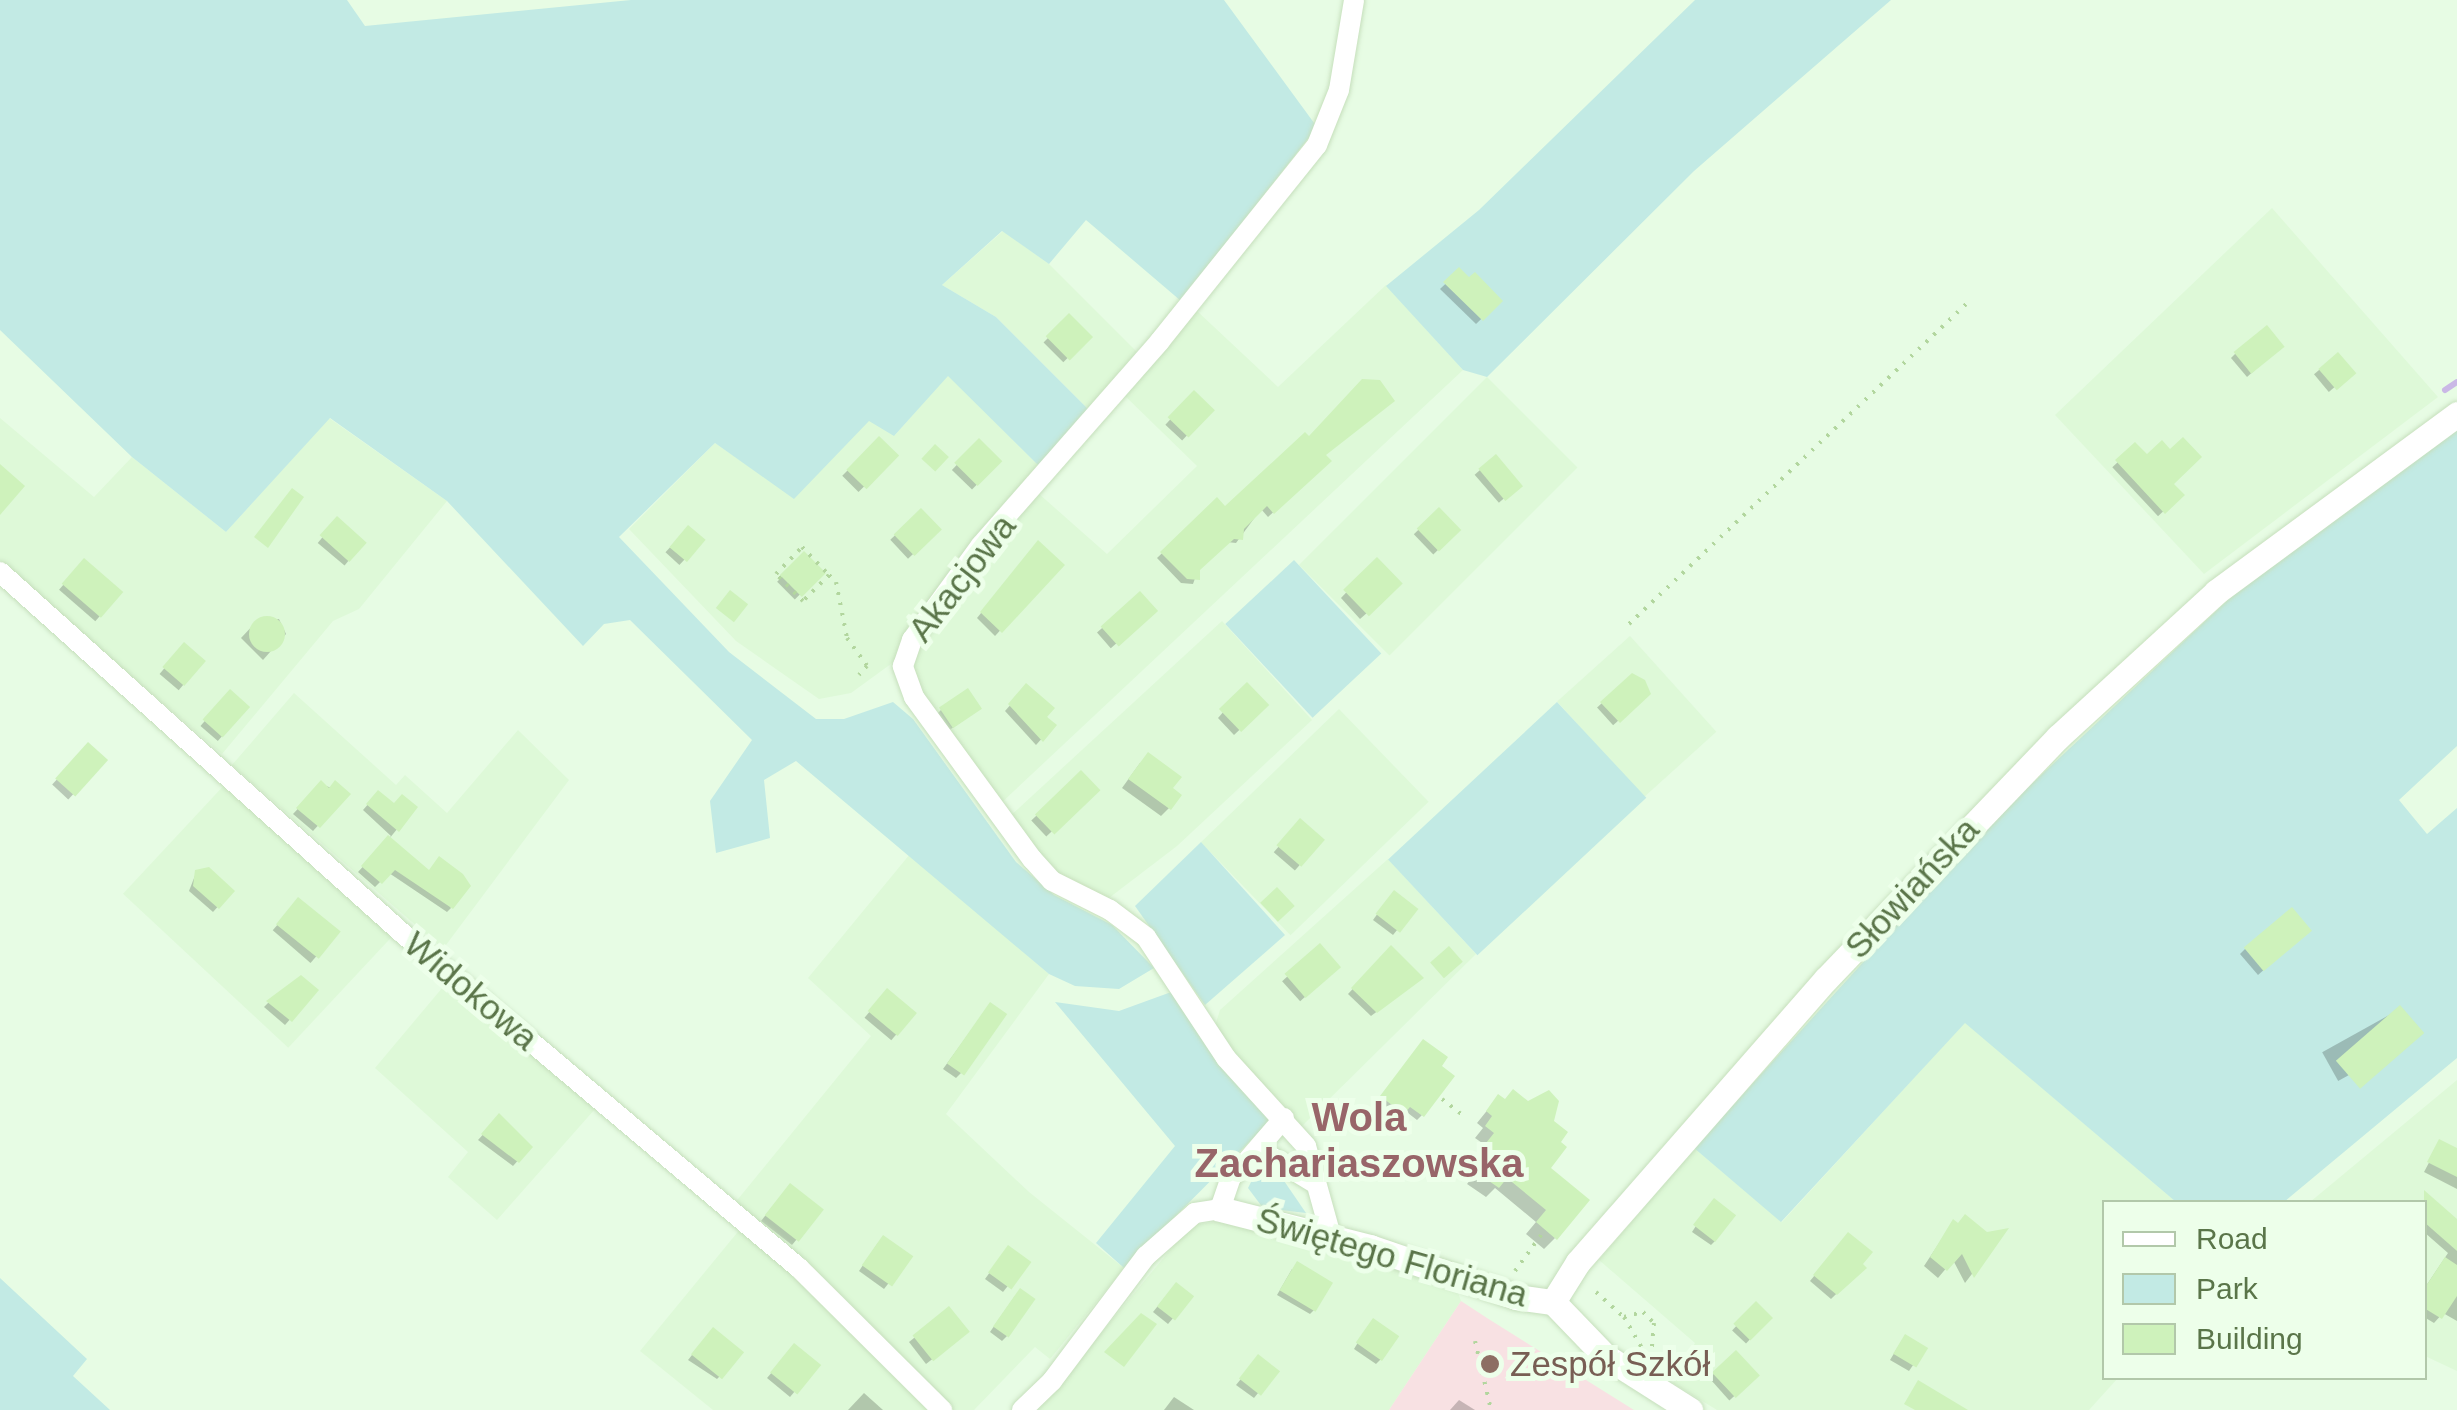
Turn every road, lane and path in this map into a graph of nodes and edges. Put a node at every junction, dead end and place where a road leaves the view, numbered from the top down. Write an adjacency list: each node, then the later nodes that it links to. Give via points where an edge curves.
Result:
1 (1354, 0): 10 (street, Akacjowa, via 1339,90 1317,144 1160,341 981,546 912,640 903,666 914,697 1032,859 1052,881 1110,910 1146,938 1226,1058)
2 (1970, 300): 6 (path)
3 (2457, 414): 18 (street, Słowiańska, via 2216,592 2045,750 1690,1131 1578,1262)
4 (0, 572): 25 (street, Widokowa, via 401,932 798,1268)
5 (830, 576): 5 (path, via 802,547 776,574 803,601); 7 (path, via 847,638 866,666)
6 (1628, 624)
7 (859, 675)
8 (1442, 1099): 9 (path)
9 (1464, 1116)
10 (1284, 1118): 11 (street); 12 (street, Akacjowa, via 1306,1146)
11 (1244, 1164): 12 (street, via 1270,1156); 13 (street, via 1231,1176)
12 (1316, 1184): 15 (street, Akacjowa)
13 (1220, 1208): 15 (street, Świętego Floriana); 26 (street, Świętego Floriana, via 1178,1224 1146,1256 1052,1381)
14 (1544, 1231): 16 (path)
15 (1331, 1236): 18 (street, Świętego Floriana, via 1516,1297)
16 (1520, 1264)
17 (1596, 1292): 19 (path)
18 (1553, 1302): 28 (street, via 1605,1356)
19 (1624, 1317): 20 (path); 23 (path, via 1643,1312 1654,1323 1657,1342)
20 (1630, 1324): 21 (path); 23 (path)
21 (1621, 1330)
22 (1475, 1341): 27 (path)
23 (1648, 1360): 24 (path)
24 (1644, 1367)
25 (942, 1410)
26 (1022, 1410)
27 (1491, 1410)
28 (1690, 1410)

